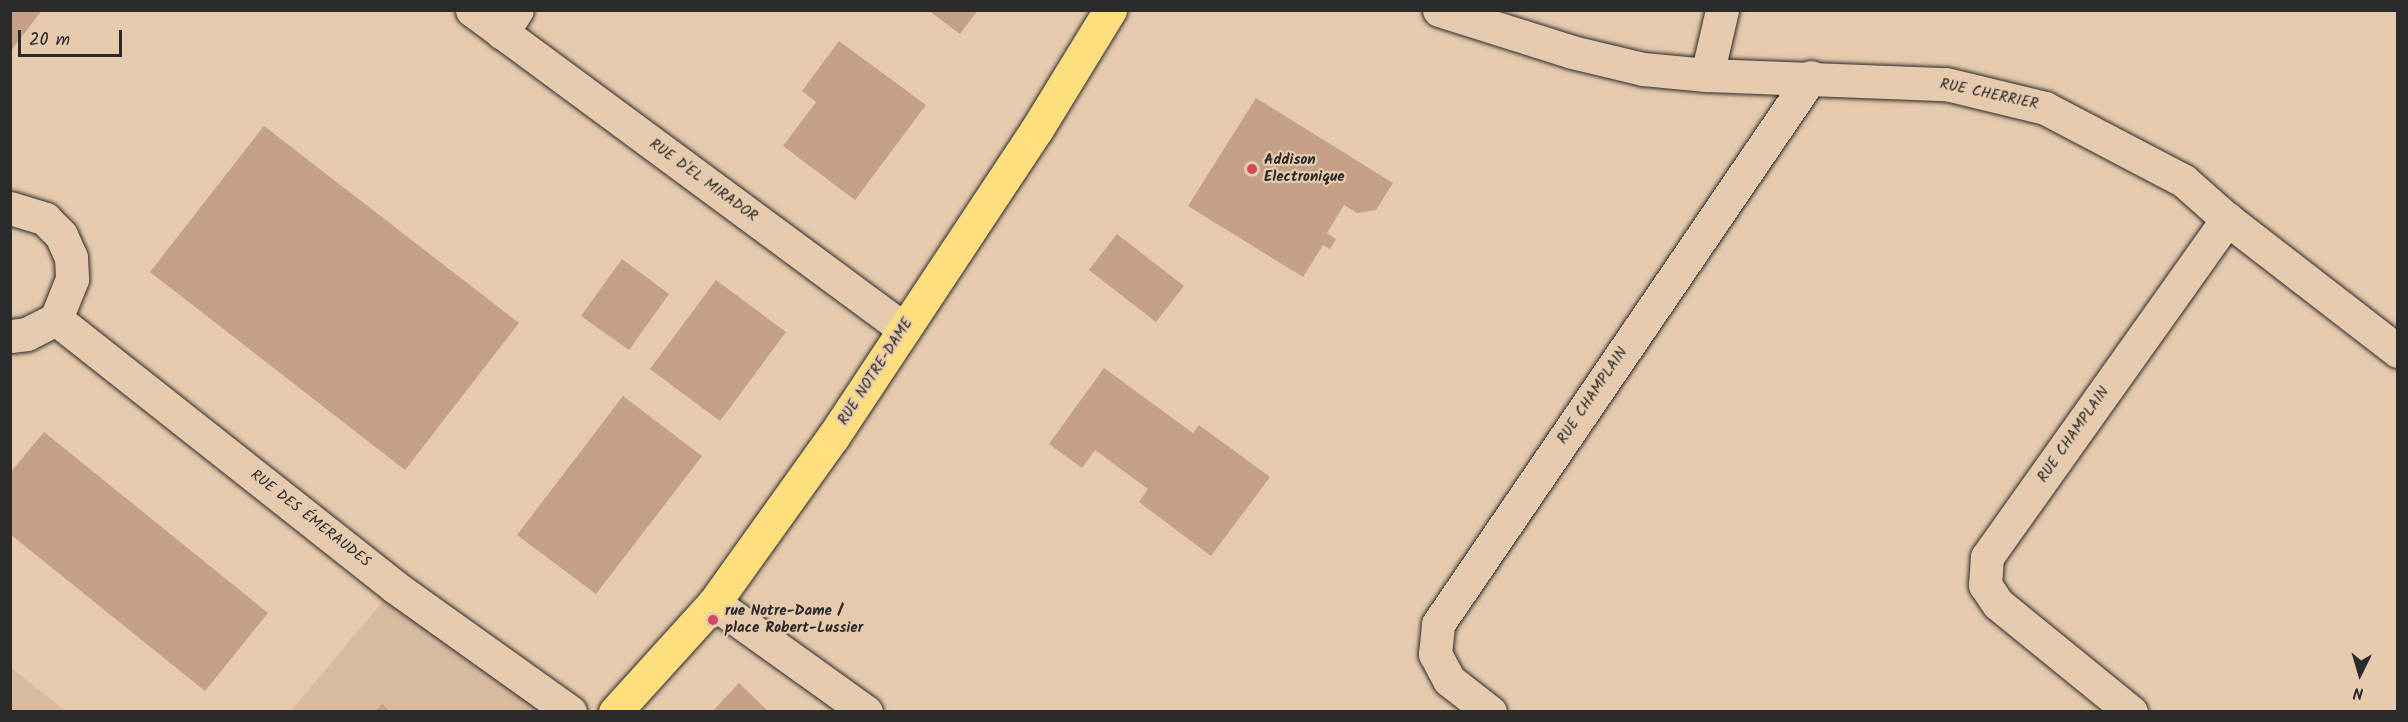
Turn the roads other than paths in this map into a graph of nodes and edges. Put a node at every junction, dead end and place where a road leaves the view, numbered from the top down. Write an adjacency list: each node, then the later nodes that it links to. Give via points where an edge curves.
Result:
1 (472, 10): 5 (street, RUE D'EL MIRADOR)
2 (1110, 10): 11 (main road, RUE NOTRE-DAME)
3 (1439, 10): 6 (street, RUE CHERRIER, via 1572,52 1643,69)
4 (1722, 10): 6 (street)
5 (510, 22): 11 (street, RUE D'EL MIRADOR)
6 (1707, 75): 7 (street, RUE CHERRIER)
7 (1811, 77): 9 (street, RUE CHERRIER, via 1946,84 2045,108 2184,181); 18 (street, RUE CHAMPLAIN, via 1438,624 1435,654 1449,680)
8 (10, 208): 10 (street, via 45,219 61,235 71,257 69,296)
9 (2227, 219): 13 (street, RUE CHERRIER); 19 (street, RUE CHAMPLAIN, via 1987,557 1985,585 1998,604)
10 (56, 319): 12 (street, via 27,334); 15 (street, RUE DES ÉMERAUDES, via 395,586)
11 (904, 329): 14 (main road, RUE NOTRE-DAME)
12 (10, 336)
13 (2397, 351)
14 (714, 603): 16 (main road, RUE NOTRE-DAME); 17 (street)
15 (570, 711)
16 (615, 711)
17 (866, 711)
18 (1490, 711)
19 (2131, 711)

